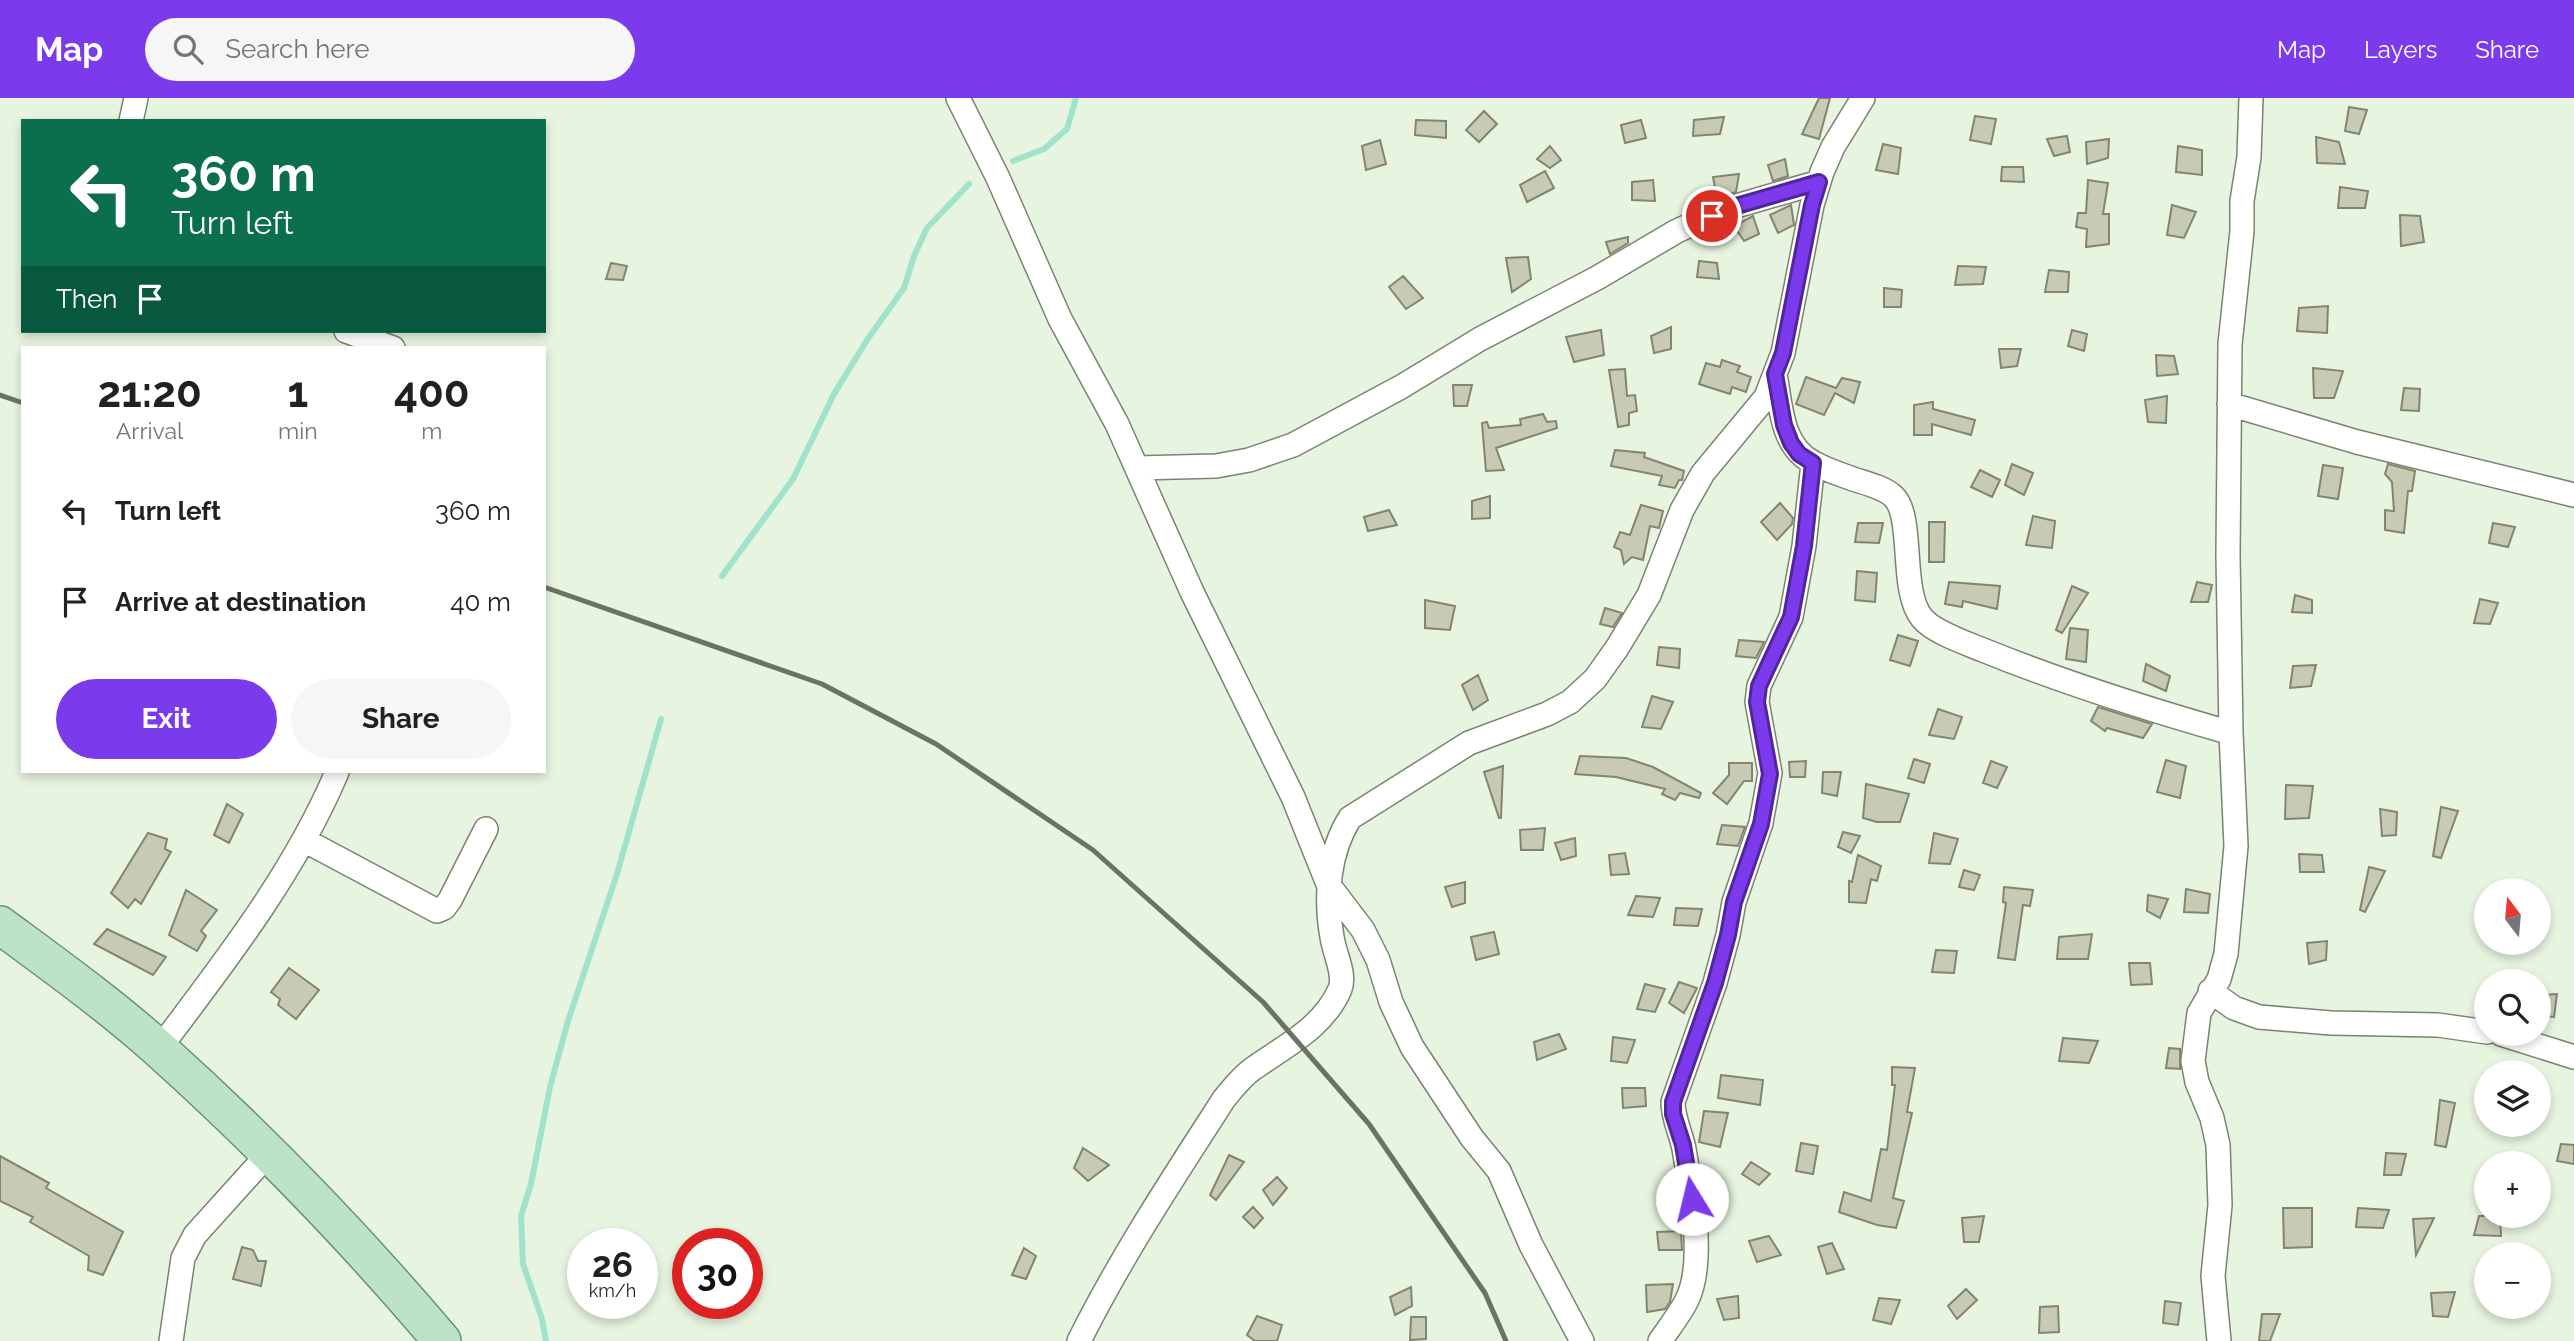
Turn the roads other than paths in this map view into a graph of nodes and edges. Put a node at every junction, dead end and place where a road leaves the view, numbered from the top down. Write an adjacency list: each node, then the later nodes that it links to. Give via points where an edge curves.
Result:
1 (136, 98): 5 (street)
2 (958, 98): 12 (street, via 1060,319)
3 (1863, 98): 6 (street, via 1833,147)
4 (2251, 98): 10 (street)
5 (131, 119)
6 (1819, 182): 9 (street); 12 (street, via 1726,209 1677,231 1293,445 1216,466)
7 (352, 333): 8 (street)
8 (387, 346)
9 (1775, 374): 11 (street, via 1791,443); 18 (street, via 1766,397 1703,473 1682,510 1649,595 1595,679 1570,702 1469,743 1350,818)
10 (2229, 404): 13 (street, via 2357,442); 14 (street)
11 (1813, 463): 14 (street, via 1892,495 1901,509 1915,605 1922,619 1935,628 2084,688); 30 (street, via 1791,617 1759,686 1757,702 1770,774 1761,824 1737,891 1715,983 1673,1102 1692,1199 1696,1258 1686,1301)
12 (1137, 468): 18 (street, via 1293,797)
13 (2574, 495)
14 (2231, 733): 20 (street, via 2236,846 2226,954)
15 (337, 773): 17 (street)
16 (486, 829): 17 (street, via 450,900 437,911)
17 (304, 840): 23 (street, via 222,966)
18 (1328, 884): 28 (street, via 1332,940 1341,975 1334,1000 1297,1040 1252,1069 1224,1099 1147,1219); 29 (street, via 1363,930 1412,1047 1499,1171 1531,1245)
19 (0, 925): 23 (main road)
20 (2210, 991): 21 (street, via 2234,1008 2259,1017); 31 (street, via 2199,1013 2193,1061 2218,1145 2220,1205 2213,1276)
21 (2474, 1030)
22 (2541, 1046): 24 (street)
23 (159, 1049): 25 (main road)
24 (2574, 1056)
25 (268, 1153): 26 (street, via 195,1235 183,1258); 27 (main road, via 396,1286)
26 (171, 1341)
27 (442, 1341)
28 (1079, 1341)
29 (1582, 1341)
30 (1660, 1341)
31 (2219, 1341)

